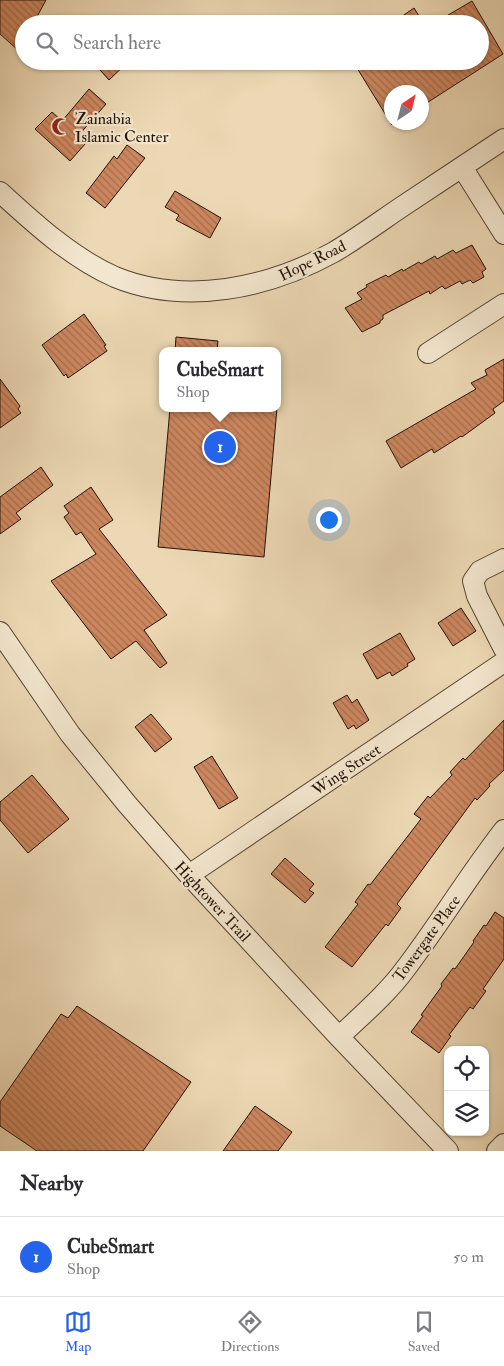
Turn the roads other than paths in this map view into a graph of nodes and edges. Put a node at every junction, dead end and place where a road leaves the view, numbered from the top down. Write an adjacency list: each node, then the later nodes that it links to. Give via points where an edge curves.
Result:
1 (504, 139): 2 (street, Hope Road)
2 (462, 167): 3 (street, Hope Road, via 334,252 287,275 252,285 216,290 180,291 145,286 116,277 86,262); 4 (street)
3 (0, 192)
4 (504, 234)
5 (504, 304): 6 (street)
6 (428, 353)
7 (504, 559): 9 (street, via 480,571 473,581 476,596)
8 (0, 632): 12 (street, Hightower Trail, via 70,734)
9 (504, 649)
10 (504, 662): 12 (street, Wing Street)
11 (504, 830): 13 (street, Towergate Place, via 405,970)
12 (189, 875): 13 (street, Hightower Trail)
13 (339, 1037): 15 (street, Hightower Trail)
14 (504, 1144): 16 (street)
15 (448, 1151)
16 (497, 1151)

